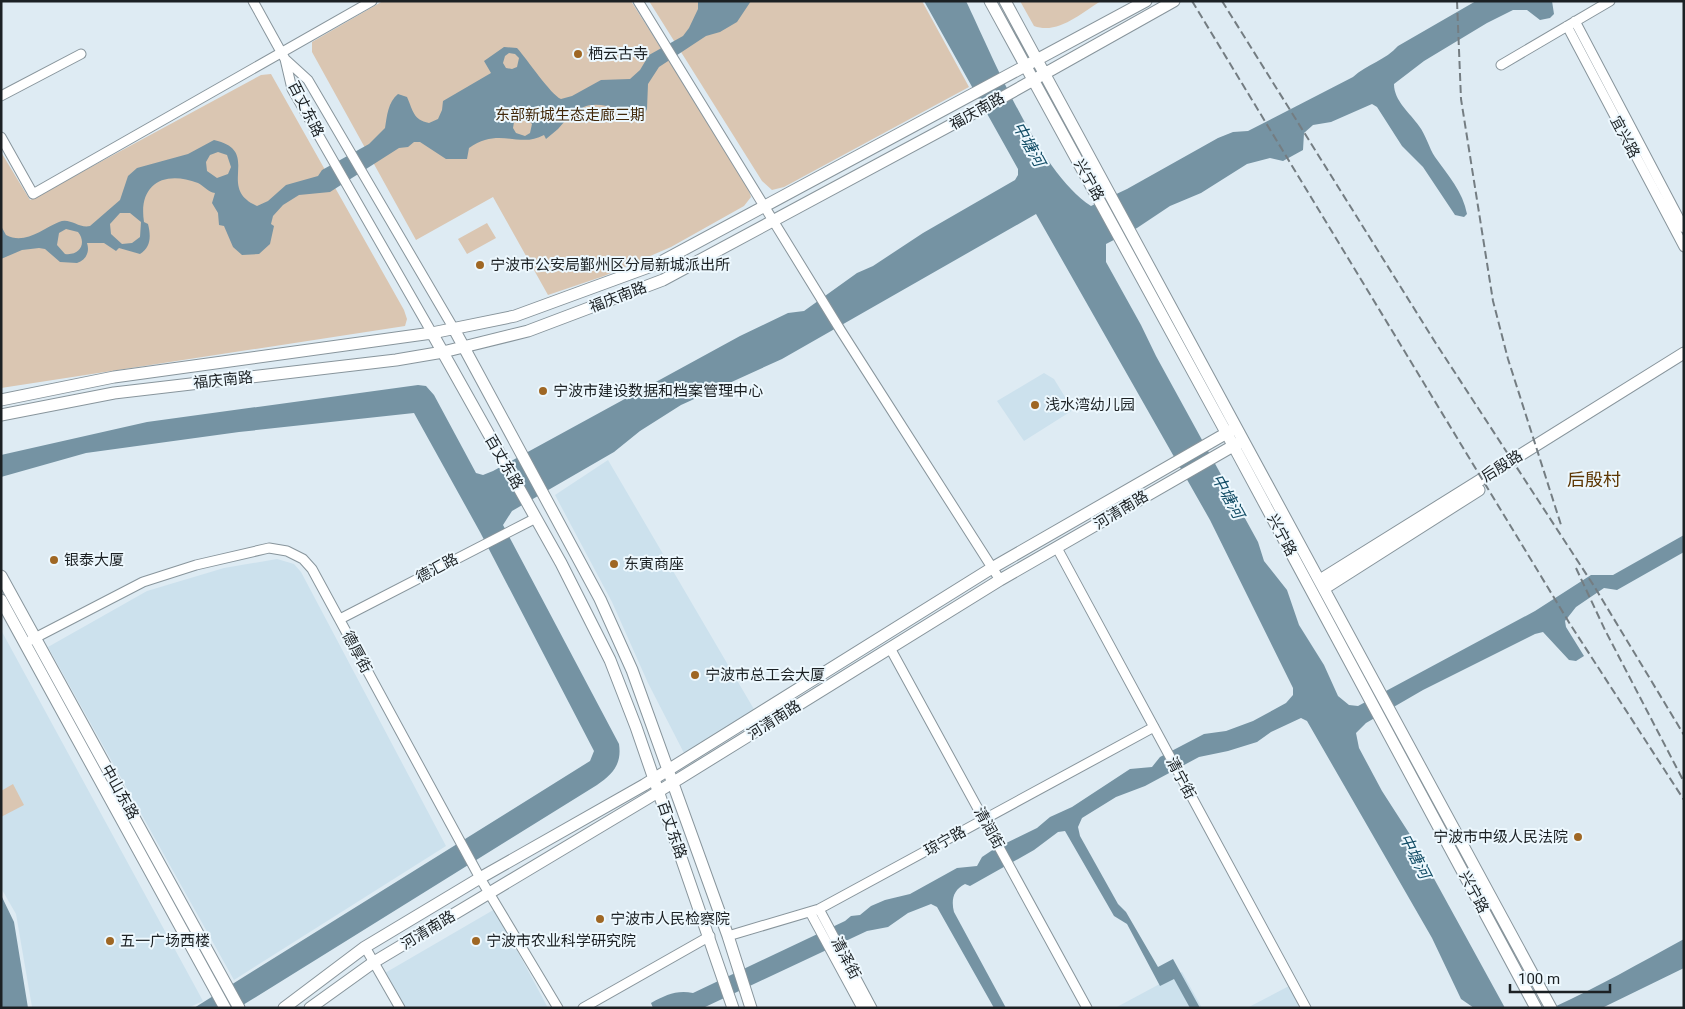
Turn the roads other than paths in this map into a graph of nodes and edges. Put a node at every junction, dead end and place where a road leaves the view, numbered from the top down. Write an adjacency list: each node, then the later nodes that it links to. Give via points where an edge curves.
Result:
1 (253, 1): 11 (street)
2 (372, 1): 11 (street)
3 (638, 1): 19 (street)
4 (990, 1): 13 (main road, 兴宁路)
5 (1005, 1): 12 (main road)
6 (1146, 1): 12 (main road, 福庆南路)
7 (1174, 1): 15 (main road, 福庆南路)
8 (1610, 1): 9 (street)
9 (1571, 24): 14 (street); 21 (street, 宜兴路); 22 (street, 宜兴路)
10 (81, 54): 17 (street)
11 (283, 55): 18 (street, via 33,194); 23 (street, 百丈东路, via 308,80); 24 (street, 百丈东路, via 292,89)
12 (1037, 58): 13 (main road, 福庆南路); 15 (main road)
13 (1025, 64): 16 (main road, 兴宁路); 19 (main road, 福庆南路)
14 (1502, 64)
15 (1046, 74): 16 (main road, 福庆南路); 31 (main road, via 1132,233)
16 (1034, 80): 20 (main road, 福庆南路); 31 (main road, 兴宁路, via 1120,239)
17 (1, 96)
18 (1, 137)
19 (765, 205): 20 (street); 23 (main road, 福庆南路, via 657,264 515,316)
20 (776, 221): 25 (main road, 福庆南路, via 663,280 528,331); 35 (street, via 841,331)
21 (1684, 228)
22 (1684, 247)
23 (454, 329): 24 (main road, 福庆南路); 25 (main road, 百丈东路)
24 (432, 333): 26 (main road, 百丈东路); 29 (main road, 福庆南路, via 114,377)
25 (464, 347): 26 (main road, 福庆南路); 46 (main road, 百丈东路, via 617,634)
26 (443, 352): 30 (main road, 福庆南路, via 114,393); 33 (main road, 百丈东路)
27 (1684, 353): 38 (main road, 后殷路)
28 (1684, 359): 38 (main road, 后殷路)
29 (1, 400)
30 (1, 415)
31 (1231, 430): 32 (main road); 35 (main road, 河清南路)
32 (1238, 443): 34 (main road, 河清南路); 38 (main road); 43 (main road, 兴宁路)
33 (536, 518): 40 (street, 德汇路); 47 (main road, 百丈东路, via 598,633)
34 (1058, 548): 37 (main road, 河清南路); 45 (street, 清宁街)
35 (992, 568): 37 (street); 46 (main road, 河清南路)
36 (1, 576): 41 (main road, 中山东路)
37 (1000, 580): 42 (main road, 河清南路)
38 (1322, 584): 43 (main road)
39 (1, 600): 41 (main road, 中山东路)
40 (340, 619): 41 (street, 德厚街, via 303,559 287,551 269,548 196,565 143,582); 51 (street, 德厚街)
41 (30, 640): 59 (main road, 中山东路); 60 (main road, 中山东路)
42 (890, 648): 48 (main road, 河清南路); 50 (street, 清润街)
43 (1372, 690): 44 (main road)
44 (1389, 722): 58 (main road, 兴宁路); 72 (main road)
45 (1154, 727): 50 (street, 琼宁路); 71 (street, 清宁街)
46 (668, 769): 47 (main road, 河清南路); 48 (main road, 百丈东路)
47 (654, 778): 49 (main road, 百丈东路); 51 (main road, 河清南路)
48 (673, 782): 49 (main road, 河清南路); 55 (main road, 百丈东路)
49 (658, 792): 52 (main road, 河清南路); 54 (main road, 百丈东路)
50 (985, 819): 53 (street, 琼宁路); 70 (street, 清润街)
51 (480, 878): 52 (street, 德厚街); 56 (main road, 河清南路)
52 (489, 892): 57 (main road, 河清南路); 64 (street, 德厚街)
53 (815, 911): 55 (street, 琼宁路); 68 (street, 清泽街); 69 (street, 清泽街)
54 (710, 936): 65 (street); 66 (main road, 百丈东路)
55 (728, 936): 67 (main road, 百丈东路)
56 (365, 947): 57 (street); 61 (main road, 河清南路)
57 (374, 962): 62 (main road, 河清南路); 63 (street)
58 (1535, 1006)
59 (225, 1008)
60 (239, 1008)
61 (284, 1008)
62 (310, 1008)
63 (400, 1008)
64 (558, 1008)
65 (582, 1008)
66 (733, 1008)
67 (751, 1008)
68 (862, 1008)
69 (872, 1008)
70 (1087, 1008)
71 (1306, 1008)
72 (1551, 1008)

